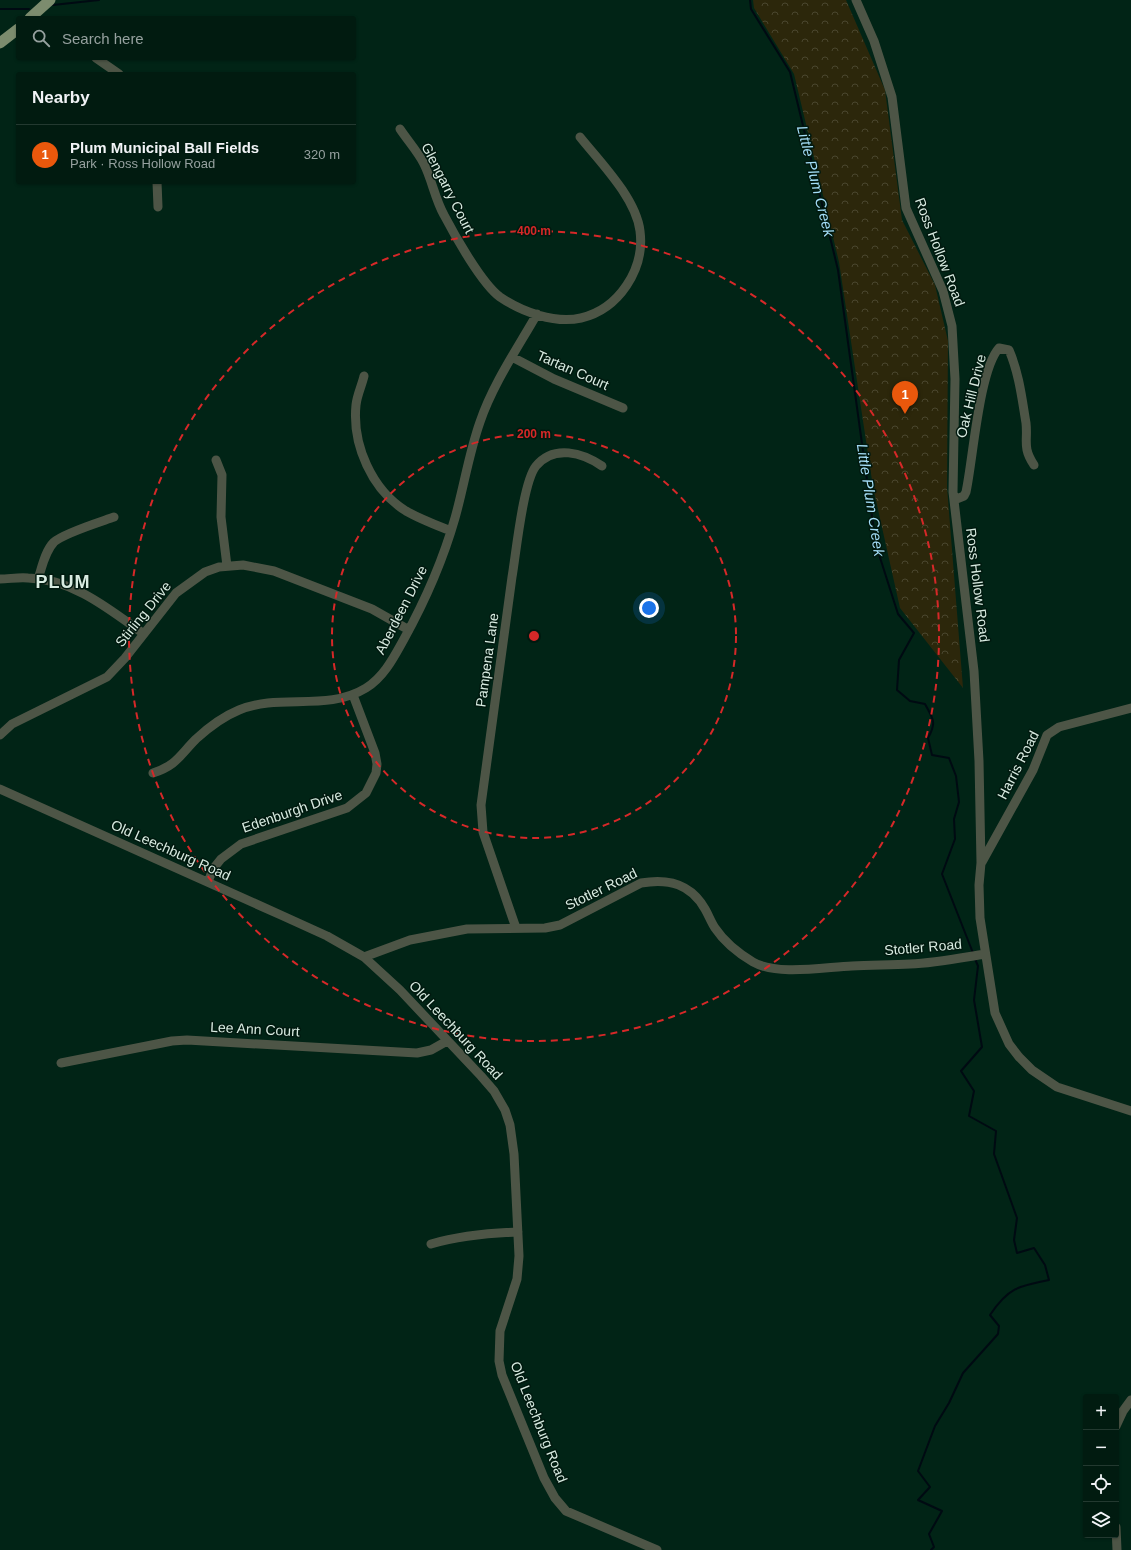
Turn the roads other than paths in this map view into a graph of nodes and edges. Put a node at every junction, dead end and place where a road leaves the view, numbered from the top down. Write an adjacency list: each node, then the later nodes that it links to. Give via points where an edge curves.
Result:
1 (50, 0): 3 (main road)
2 (856, 0): 19 (street, Ross Hollow Road, via 874,41 892,97 906,208 949,310 955,348)
3 (32, 16)
4 (16, 33): 5 (main road)
5 (0, 43)
6 (99, 60): 7 (street)
7 (116, 72)
8 (400, 129): 12 (street, Glengarry Court, via 424,164 444,215 490,288 512,304)
9 (580, 137): 12 (street, Glengarry Court, via 633,208 640,230 641,248 638,263 624,290 612,302 597,311 581,318 569,319)
10 (157, 184): 11 (street)
11 (158, 207)
12 (536, 314): 13 (street, Aberdeen Drive)
13 (512, 357): 15 (street, Tartan Court, via 554,379); 21 (street, Aberdeen Drive, via 486,405)
14 (364, 376): 21 (street, via 356,404 355,429 372,478 388,497 405,510)
15 (623, 408)
16 (216, 460): 22 (street, via 222,475 221,517)
17 (1034, 465): 19 (street, Oak Hill Drive, via 1028,457 1022,396 1012,357 1009,350 999,348 992,359 986,383 966,492 964,496)
18 (602, 466): 34 (street, Pampena Lane, via 578,453 565,452 545,459 537,465 531,475 518,533 481,805 483,832)
19 (954, 500): 32 (street, Ross Hollow Road, via 974,671)
20 (114, 517): 24 (street, via 82,528 55,542 46,555)
21 (451, 531): 25 (street, Aberdeen Drive, via 436,573)
22 (227, 566): 25 (street, Stirling Drive, via 243,565 274,571 372,609); 26 (street, Stirling Drive, via 205,572 176,593)
23 (0, 579): 24 (street)
24 (38, 579): 26 (street, via 76,590 93,598)
25 (409, 630): 27 (street, Aberdeen Drive, via 390,664 376,681)
26 (144, 634): 29 (street, Stirling Drive, via 107,677 26,716)
27 (353, 694): 30 (street, Aberdeen Drive, via 343,699 324,701 256,703 239,709 212,724 176,762); 33 (street, Edenburgh Drive, via 377,764 376,773 366,793 347,808 241,844 221,858)
28 (1131, 708): 32 (street, Harris Road, via 1059,727 1047,735 1026,782)
29 (0, 735)
30 (153, 773)
31 (0, 789): 33 (street, Old Leechburg Road)
32 (981, 863): 35 (street, Ross Hollow Road)
33 (208, 882): 36 (street, Old Leechburg Road, via 327,936)
34 (516, 928): 35 (street, Stotler Road, via 560,925 641,883 665,881 686,887 705,908 715,928 725,940 741,954 766,967 782,969 911,964); 36 (street, Stotler Road, via 467,929 410,940)
35 (977, 956): 39 (street, Ross Hollow Road, via 1002,1031 1032,1070 1057,1087)
36 (364, 957): 37 (street, Old Leechburg Road, via 400,990)
37 (447, 1041): 38 (street, Lee Ann Court, via 431,1050 417,1052 179,1040); 40 (street, Old Leechburg Road, via 494,1091 505,1110 514,1154)
38 (61, 1063)
39 (1131, 1111)
40 (518, 1232): 41 (street, via 477,1235); 45 (street, Old Leechburg Road, via 517,1279 500,1331 499,1361 502,1375 544,1478 566,1511)
41 (430, 1244)
42 (1131, 1400): 43 (street)
43 (1119, 1420)
44 (1116, 1538): 46 (street)
45 (657, 1550)
46 (1117, 1550)

